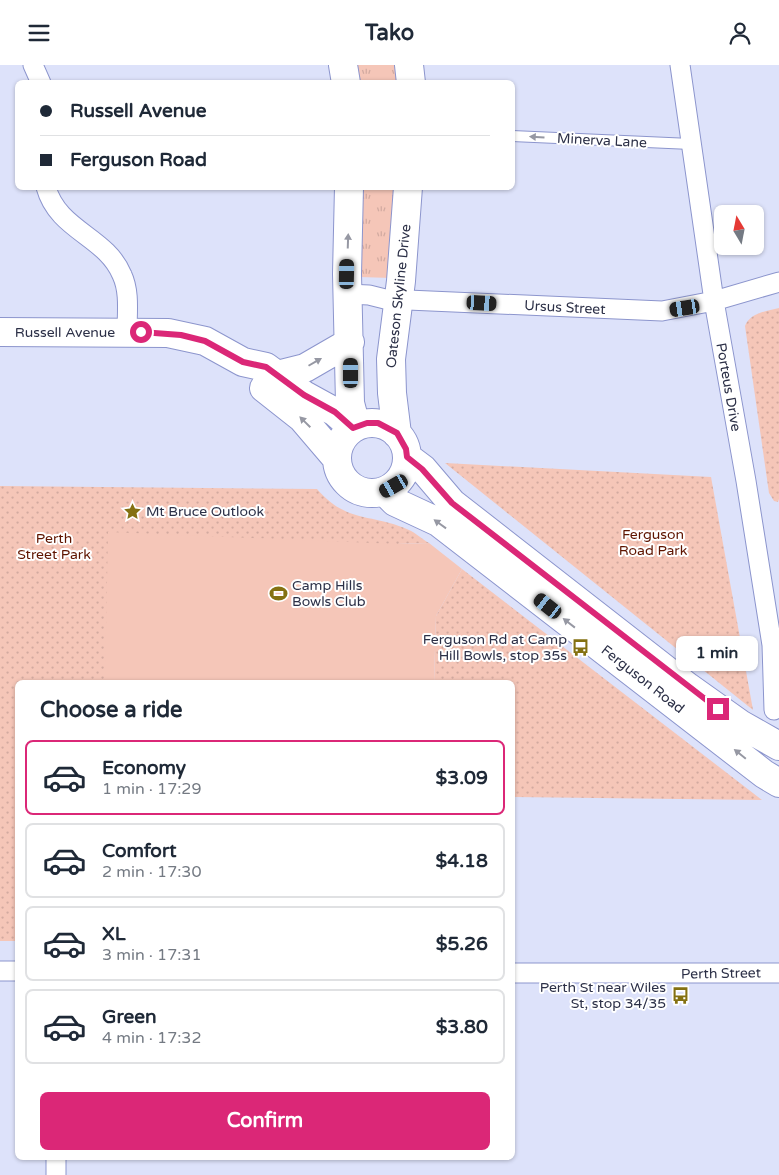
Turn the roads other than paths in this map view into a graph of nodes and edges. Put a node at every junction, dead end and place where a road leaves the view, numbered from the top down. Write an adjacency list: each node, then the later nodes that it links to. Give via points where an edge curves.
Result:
1 (33, 65): 5 (street)
2 (343, 65): 6 (main road)
3 (409, 65): 7 (main road)
4 (680, 65): 9 (street, Porteus Drive)
5 (40, 80)
6 (346, 80)
7 (410, 80)
8 (515, 136): 9 (lane, Minerva Lane, one-way to 8)
9 (691, 144): 16 (street, Porteus Drive)
10 (47, 190): 18 (street, via 64,220 104,250 117,266 126,292)
11 (349, 190): 14 (main road, one-way to 11)
12 (408, 190): 15 (main road, Oateson Skyline Drive)
13 (779, 282): 16 (street, Ursus Street)
14 (347, 294): 15 (street, Ursus Street); 19 (main road)
15 (399, 299): 16 (street, Ursus Street, via 662,311); 23 (main road, Oateson Skyline Drive, via 391,376)
16 (714, 301): 27 (street, Porteus Drive)
17 (0, 331): 18 (main road, Russell Avenue)
18 (127, 332): 20 (main road, Russell Avenue, via 193,337 217,346)
19 (350, 342): 21 (main road, one-way to 19, via 305,368); 22 (main road, via 350,403)
20 (243, 362): 21 (main road, via 266,367); 24 (main road, one-way to 20, via 302,418 258,383)
21 (277, 375): 22 (main road)
22 (355, 427): 23 (main road, via 378,423); 24 (main road, via 344,436)
23 (402, 445): 25 (main road, via 401,478); 29 (main road, Ferguson Road, via 452,503 681,681 740,724)
24 (337, 459): 25 (main road, via 339,470 352,487 362,492)
25 (384, 491): 30 (main road, Ferguson Road, one-way to 25, via 438,522 395,502)
26 (779, 602): 27 (street)
27 (772, 645): 28 (street, Porteus Drive)
28 (774, 710)
29 (779, 746)
30 (779, 783)
31 (0, 971): 32 (street)
32 (15, 971)
33 (515, 973): 34 (street, Perth Street)
34 (779, 973)
35 (56, 1160): 36 (street)
36 (56, 1175)

